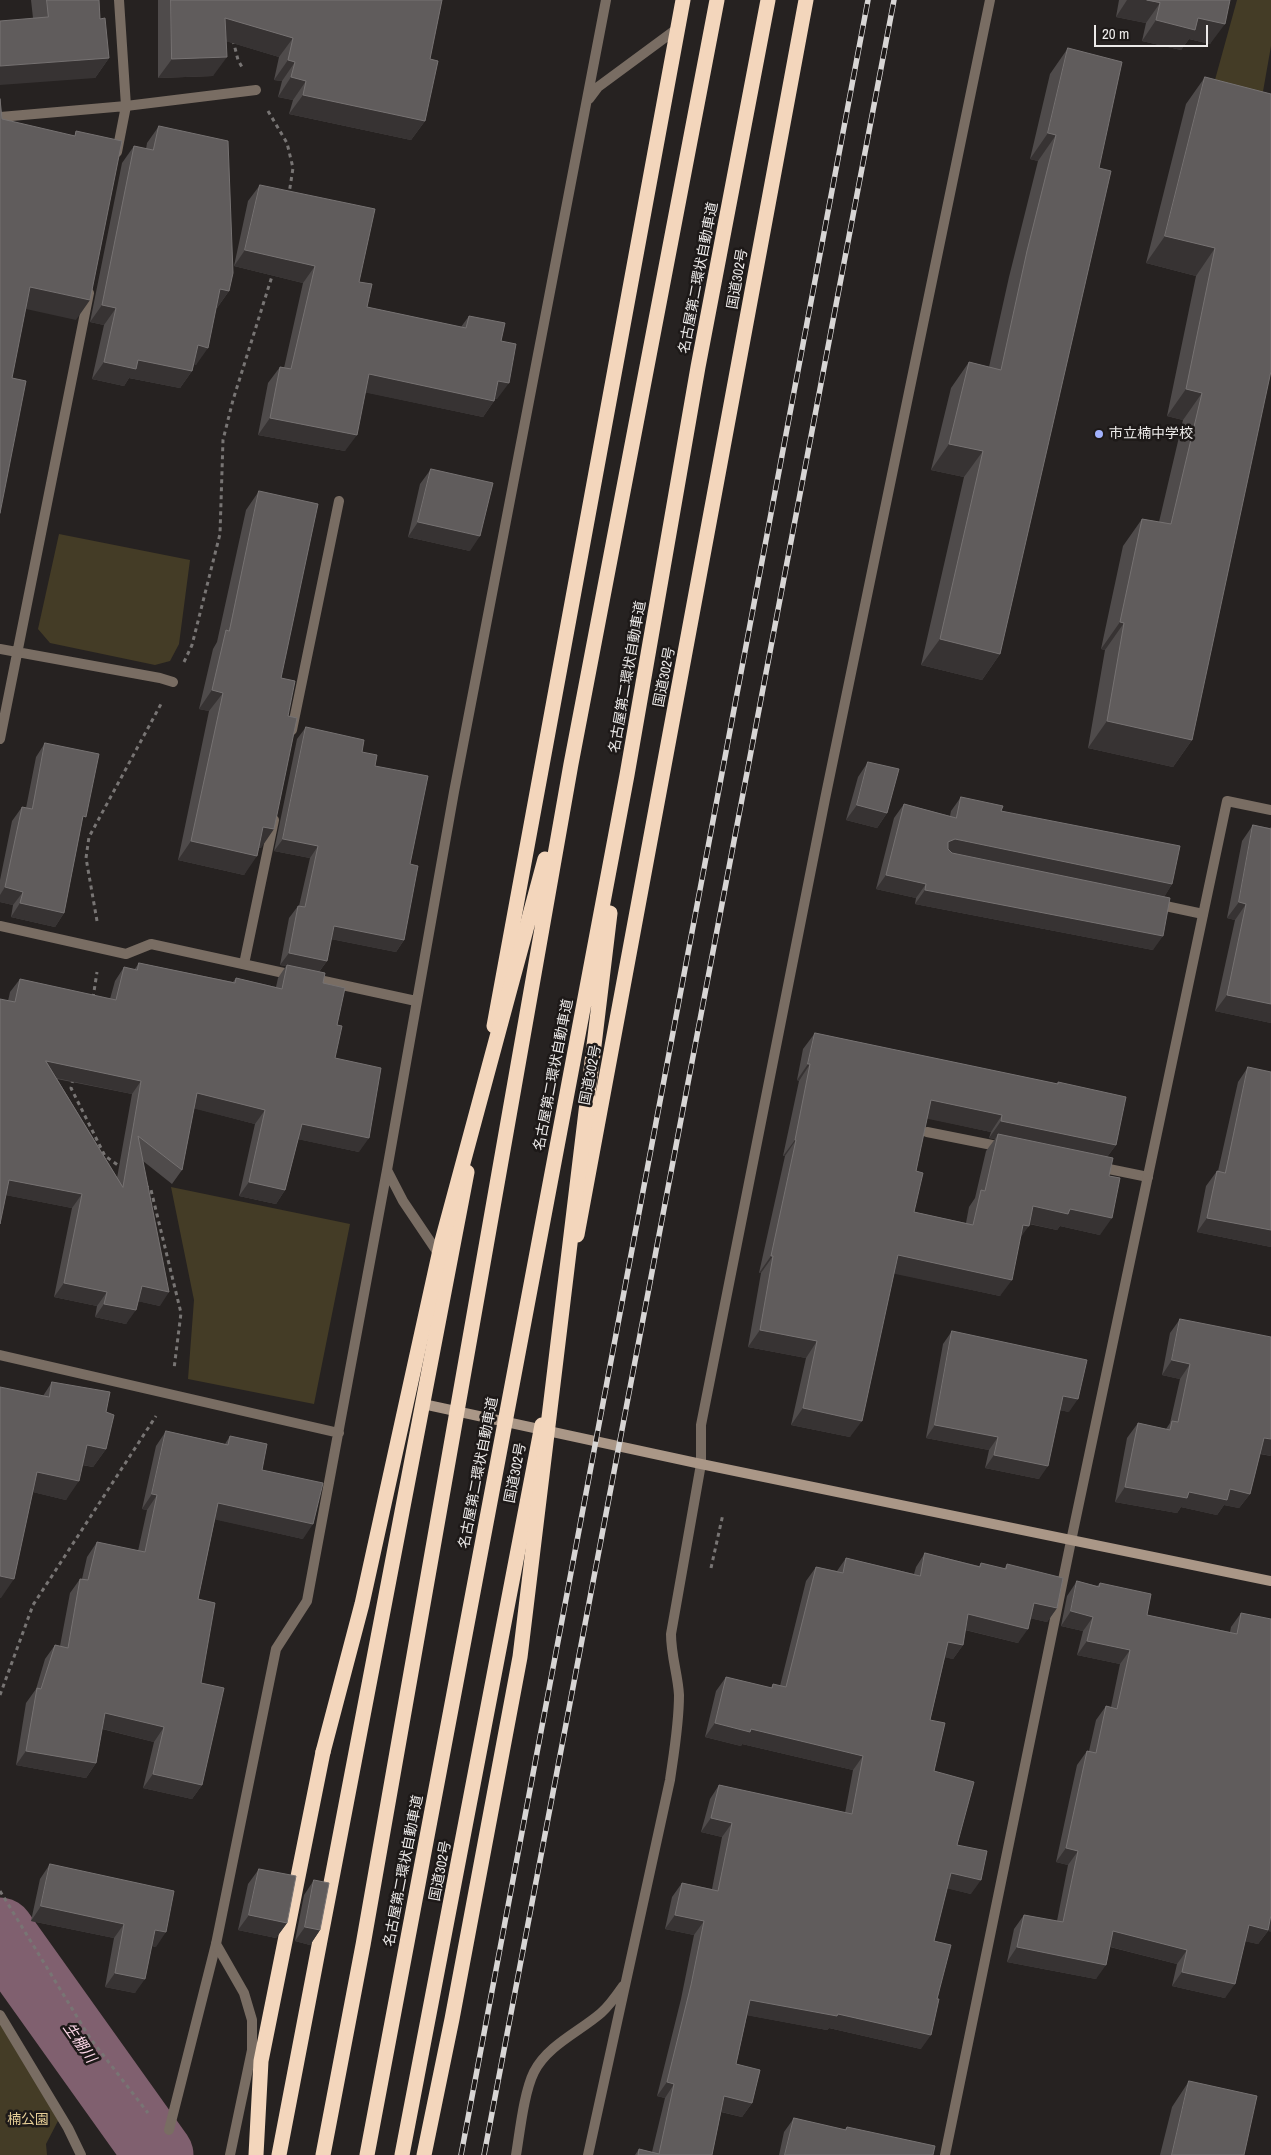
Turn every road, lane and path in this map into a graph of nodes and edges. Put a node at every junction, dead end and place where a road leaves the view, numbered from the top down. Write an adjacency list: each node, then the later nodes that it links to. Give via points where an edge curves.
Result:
1 (118, 0): 12 (street)
2 (606, 0): 11 (street)
3 (683, 0): 8 (highway)
4 (717, 0): 24 (highway, 名古屋第二環状自動車道, bridge)
5 (768, 0): 25 (highway, 名古屋第二環状自動車道, bridge, via 698,367)
6 (806, 0): 47 (highway, 国道302号)
7 (990, 0): 49 (street, via 700,1425)
8 (678, 28): 11 (street, via 598,86); 43 (highway)
9 (234, 32): 10 (path, via 238,60)
10 (256, 90): 12 (street); 15 (path, via 287,143 293,168)
11 (586, 101): 33 (street)
12 (126, 106): 13 (street); 14 (street)
13 (0, 117)
14 (114, 164)
15 (289, 196)
16 (274, 270): 21 (path, via 223,440 220,534 192,645)
17 (91, 282): 20 (street)
18 (339, 501): 23 (street)
19 (0, 649): 20 (street)
20 (18, 653): 21 (street); 22 (street)
21 (173, 682): 31 (path, via 89,837 86,858)
22 (0, 738)
23 (290, 742)
24 (571, 764): 60 (highway, bridge, via 442,1241 362,1604 323,1752 262,2061); 62 (highway, 名古屋第二環状自動車道, bridge)
25 (627, 775): 63 (highway, 名古屋第二環状自動車道, bridge); 65 (highway, bridge, via 520,1657)
26 (276, 810): 32 (street)
27 (1271, 810): 29 (street, via 1227,801)
28 (1146, 902): 29 (street)
29 (1204, 914): 41 (street)
30 (0, 926): 31 (street)
31 (102, 948): 32 (street, via 126,954 151,944); 34 (path)
32 (244, 964): 33 (street)
33 (416, 1001): 39 (street)
34 (90, 1007)
35 (75, 1070): 40 (path, via 71,1088 105,1156)
36 (927, 1132): 37 (street)
37 (1013, 1150)
38 (1090, 1166): 41 (street)
39 (387, 1170): 43 (street); 48 (street)
40 (128, 1173)
41 (1148, 1178): 50 (street)
42 (144, 1184): 45 (path, via 152,1190 182,1313)
43 (449, 1269): 46 (highway)
44 (0, 1355): 45 (street)
45 (170, 1396): 48 (street); 52 (path, via 33,1605)
46 (423, 1404): 47 (street); 61 (highway)
47 (541, 1430): 49 (street); 64 (highway, 国道302号)
48 (339, 1433): 54 (street, via 307,1601 276,1649)
49 (701, 1464): 50 (street); 55 (street, via 671,1634 671,1653 679,1693 670,1780)
50 (1072, 1540): 51 (street); 68 (street)
51 (1271, 1581)
52 (0, 1695)
53 (0, 1891): 57 (path, via 90,2038 154,2120)
54 (216, 1944): 57 (street); 59 (street, via 244,1993 252,2020 252,2050)
55 (627, 1979): 66 (street, via 601,2013 560,2043 543,2058 534,2072); 67 (street)
56 (0, 2015): 58 (street, via 68,2128)
57 (169, 2130)
58 (80, 2155)
59 (230, 2155)
60 (256, 2155)
61 (279, 2155)
62 (323, 2155)
63 (367, 2155)
64 (402, 2155)
65 (424, 2155)
66 (516, 2155)
67 (588, 2155)
68 (945, 2155)

